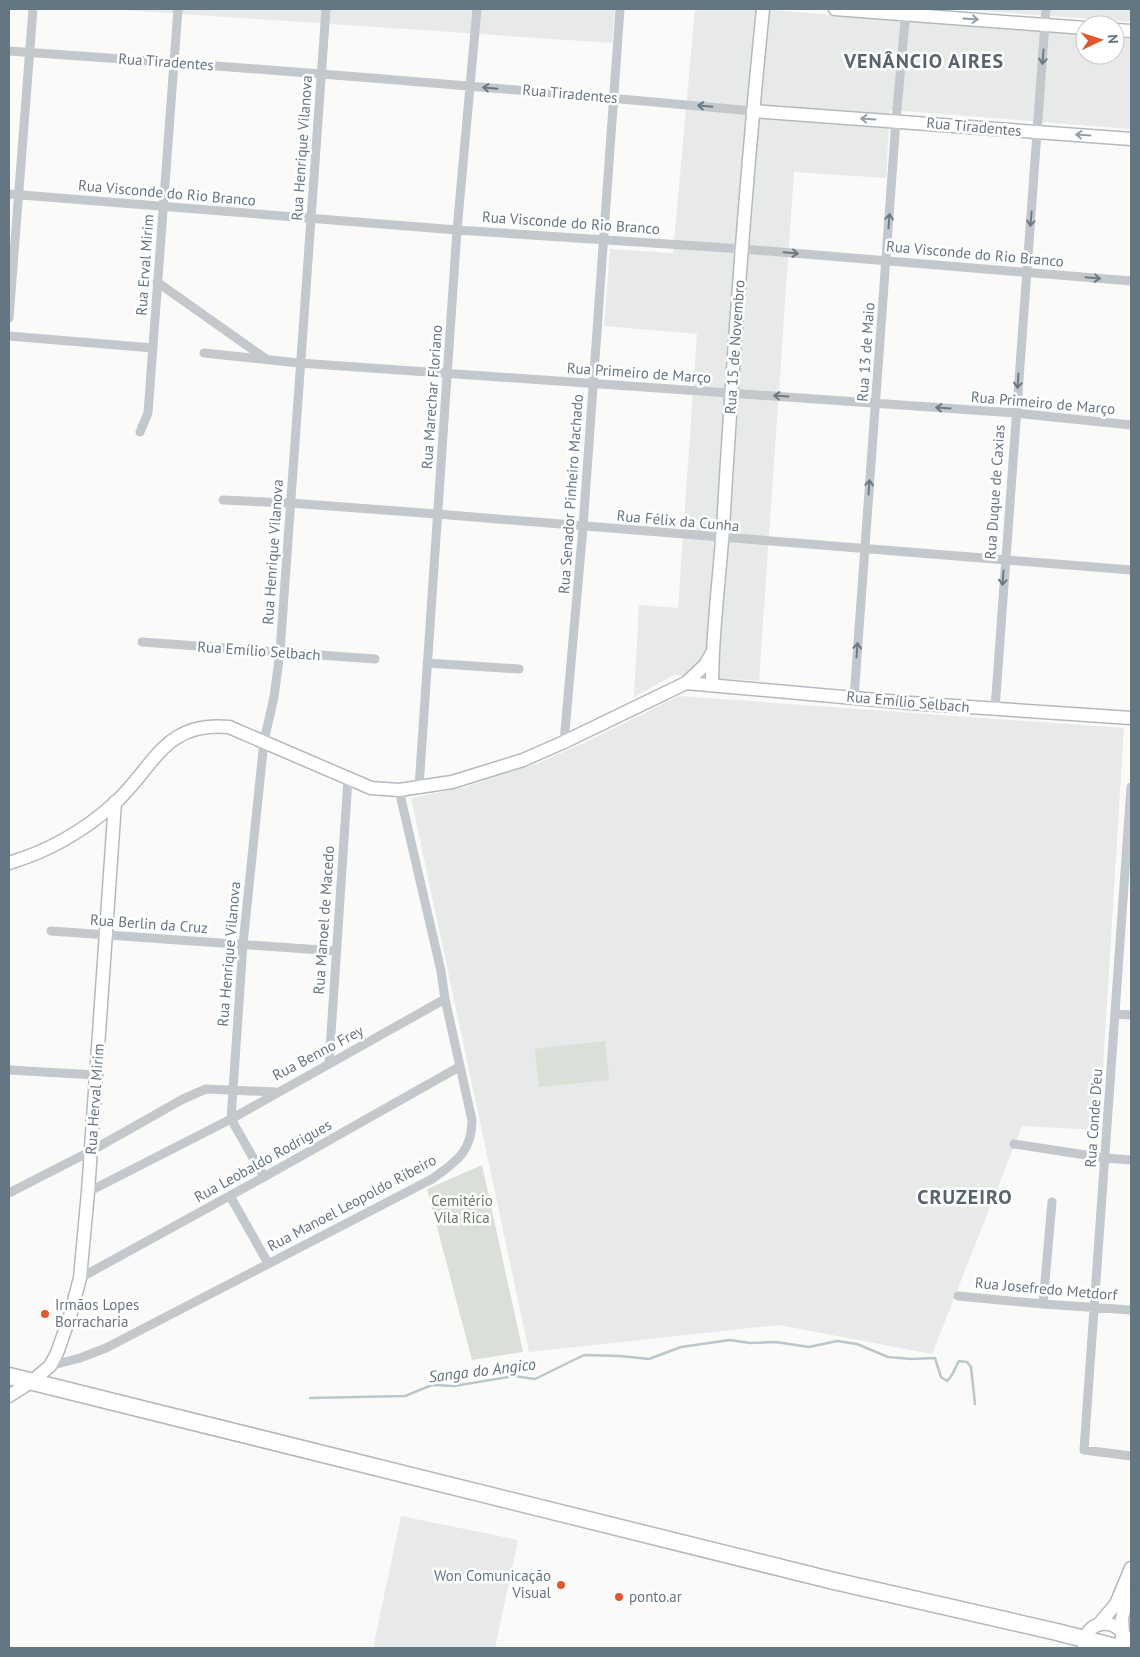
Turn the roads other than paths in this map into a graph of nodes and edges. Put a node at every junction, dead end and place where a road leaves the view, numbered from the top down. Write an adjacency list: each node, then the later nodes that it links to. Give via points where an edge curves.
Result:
1 (33, 9): 13 (street)
2 (178, 9): 14 (street, Rua Erval Mirim)
3 (326, 9): 15 (street, Rua Henrique Vilanova)
4 (477, 9): 16 (street, Rua Marechar Floriano)
5 (620, 9): 17 (street, Rua Senador Pinheiro Machado)
6 (763, 9): 18 (main road, Rua 15 de Novembro)
7 (835, 9): 9 (main road)
8 (1046, 9): 10 (street, Rua Duque de Caxias)
9 (906, 11): 10 (main road, one-way to 10); 19 (street, Rua 13 de Maio)
10 (1045, 25): 11 (main road); 20 (street, Rua Duque de Caxias, one-way to 20)
11 (1075, 27)
12 (9, 51): 13 (street, Rua Tiradentes)
13 (29, 53): 14 (street, Rua Tiradentes); 23 (street)
14 (175, 62): 15 (street, Rua Tiradentes); 24 (street, Rua Erval Mirim)
15 (322, 75): 16 (street, Rua Tiradentes); 25 (street, Rua Henrique Vilanova)
16 (470, 86): 17 (street, Rua Tiradentes, one-way to 16); 26 (street, Rua Marechar Floriano)
17 (613, 98): 18 (street, Rua Tiradentes, one-way to 17); 27 (street, Rua Senador Pinheiro Machado)
18 (753, 111): 19 (main road, Rua Tiradentes, one-way to 18); 28 (main road, Rua 15 de Novembro)
19 (896, 120): 20 (main road, Rua Tiradentes); 29 (street, Rua 13 de Maio, one-way to 19)
20 (1038, 132): 21 (main road, Rua Tiradentes, one-way to 20); 30 (street, Rua Duque de Caxias, one-way to 30)
21 (1131, 139)
22 (9, 194): 23 (street, Rua Visconde do Rio Branco)
23 (19, 195): 24 (street, Rua Visconde do Rio Branco); 33 (street)
24 (163, 207): 25 (street, Rua Visconde do Rio Branco); 32 (street, Rua Erval Mirim)
25 (311, 218): 26 (street, Rua Visconde do Rio Branco); 38 (street, Rua Henrique Vilanova)
26 (458, 230): 27 (street, Rua Visconde do Rio Branco); 39 (street, Rua Marechar Floriano)
27 (603, 238): 28 (street, Rua Visconde do Rio Branco); 40 (street, Rua Senador Pinheiro Machado)
28 (742, 248): 29 (street, Rua Visconde do Rio Branco, one-way to 29); 41 (main road, Rua 15 de Novembro)
29 (886, 261): 30 (street, Rua Visconde do Rio Branco); 42 (street, Rua 13 de Maio)
30 (1026, 272): 31 (street, Rua Visconde do Rio Branco, one-way to 31); 43 (street, Rua Duque de Caxias, one-way to 43)
31 (1131, 281)
32 (158, 282): 35 (street, Rua Erval Mirim); 37 (street)
33 (9, 318)
34 (9, 336): 35 (street)
35 (153, 348): 45 (street, Rua Erval Mirim, via 148,413)
36 (204, 353): 37 (street, Rua Primeiro de Março)
37 (268, 360): 38 (street, Rua Primeiro de Março)
38 (299, 363): 39 (street, Rua Primeiro de Março); 47 (street, Rua Henrique Vilanova)
39 (447, 374): 40 (street, Rua Primeiro de Março); 48 (street, Rua Marechar Floriano)
40 (593, 383): 41 (street, Rua Primeiro de Março); 49 (street, Rua Senador Pinheiro Machado)
41 (731, 393): 42 (street, Rua Primeiro de Março, one-way to 41); 50 (main road, Rua 15 de Novembro)
42 (876, 403): 43 (street, Rua Primeiro de Março, one-way to 42); 51 (street, Rua 13 de Maio, one-way to 42)
43 (1015, 413): 44 (street, Rua Primeiro de Março); 52 (street, Rua Duque de Caxias)
44 (1131, 425)
45 (140, 432)
46 (223, 500): 47 (street, Rua Félix da Cunha)
47 (290, 503): 48 (street, Rua Félix da Cunha); 55 (street, Rua Henrique Vilanova)
48 (437, 514): 49 (street, Rua Félix da Cunha); 58 (street, Rua Marechar Floriano)
49 (582, 527): 50 (street, Rua Félix da Cunha); 66 (street, Rua Senador Pinheiro Machado)
50 (722, 538): 51 (street, Rua Félix da Cunha); 56 (main road, Rua 15 de Novembro)
51 (864, 549): 52 (street, Rua Félix da Cunha); 62 (street, Rua 13 de Maio, one-way to 51)
52 (1004, 560): 53 (street, Rua Félix da Cunha); 63 (street, Rua Duque de Caxias, one-way to 63)
53 (1131, 570)
54 (142, 642): 55 (street, Rua Emílio Selbach)
55 (280, 652): 57 (street, Rua Emílio Selbach); 65 (street, Rua Henrique Vilanova)
56 (712, 653): 60 (main road); 61 (main road, Rua 15 de Novembro)
57 (375, 659)
58 (427, 662): 59 (street); 68 (street, Rua Marechar Floriano)
59 (519, 668)
60 (686, 683): 61 (main road, Rua Emílio Selbach); 66 (main road)
61 (712, 685): 62 (main road, Rua Emílio Selbach)
62 (854, 698): 63 (main road, Rua Emílio Selbach)
63 (995, 709): 64 (main road, Rua Emílio Selbach)
64 (1131, 718)
65 (264, 741): 67 (main road); 71 (main road, via 229,726 211,725 189,730 166,745); 76 (street, Rua Henrique Vilanova)
66 (564, 742): 68 (main road, via 523,760 452,782)
67 (348, 779): 70 (main road, via 371,788); 77 (street, Rua Manoel de Macedo)
68 (419, 787): 70 (main road)
69 (1131, 788): 73 (street, Rua Conde D'eu)
70 (399, 790): 78 (street, Rua Manoel Leopoldo Ribeiro)
71 (115, 802): 72 (main road, via 76,834); 75 (main road, Rua Herval Mirim)
72 (9, 863)
73 (1129, 868): 79 (street, Rua Conde D'eu)
74 (50, 931): 75 (street, Rua Berlin da Cruz)
75 (107, 934): 76 (street, Rua Berlin da Cruz); 84 (main road, Rua Herval Mirim)
76 (243, 944): 77 (street, Rua Berlin da Cruz); 85 (street, Rua Henrique Vilanova)
77 (335, 951): 81 (street, Rua Manoel de Macedo)
78 (445, 999): 81 (street, Rua Benno Frey); 82 (street, Rua Manoel Leopoldo Ribeiro)
79 (1115, 1014): 80 (street); 90 (street, Rua Conde D'eu)
80 (1131, 1015)
81 (329, 1064): 86 (street, Rua Benno Frey)
82 (459, 1067): 92 (street, Rua Leobaldo Rodrigues); 97 (street, Rua Manoel Leopoldo Ribeiro, via 472,1120 472,1135 467,1148 452,1165 432,1179)
83 (9, 1070): 84 (street)
84 (96, 1075): 89 (main road, Rua Herval Mirim)
85 (232, 1090): 86 (street, Rua Benno Frey); 87 (street, Rua Henrique Vilanova); 89 (street, Rua Benno Frey, via 206,1089)
86 (276, 1092): 87 (street)
87 (231, 1119): 92 (street); 93 (street)
88 (1014, 1144): 90 (street)
89 (91, 1150): 93 (main road, Rua Herval Mirim); 94 (street, Rua Benno Frey)
90 (1105, 1158): 91 (street); 101 (street, Rua Conde D'eu)
91 (1131, 1160)
92 (264, 1177): 95 (street, Rua Leobaldo Rodrigues)
93 (88, 1192): 98 (main road, Rua Herval Mirim)
94 (9, 1193)
95 (230, 1196): 97 (street); 98 (street, Rua Leobaldo Rodrigues)
96 (1052, 1202): 100 (street)
97 (268, 1263): 103 (street, Rua Manoel Leopoldo Ribeiro, via 106,1348)
98 (80, 1278): 103 (main road, Rua Herval Mirim, via 70,1316)
99 (958, 1296): 100 (street, Rua Josefredo Metdorf)
100 (1043, 1304): 101 (street, Rua Josefredo Metdorf)
101 (1095, 1307): 102 (street, Rua Josefredo Metdorf); 107 (street, Rua Conde D'eu, via 1084,1450)
102 (1131, 1310)
103 (50, 1366): 105 (main road, Rua Herval Mirim)
104 (9, 1376): 105 (highway)
105 (31, 1382): 106 (main road, Rua Herval Mirim); 110 (highway, via 834,1581)
106 (9, 1396)
107 (1131, 1456)
108 (1131, 1568): 110 (main road, via 1120,1596)
109 (1131, 1588): 111 (main road, via 1122,1618)
110 (1088, 1638): 111 (highway)
111 (1124, 1642)

